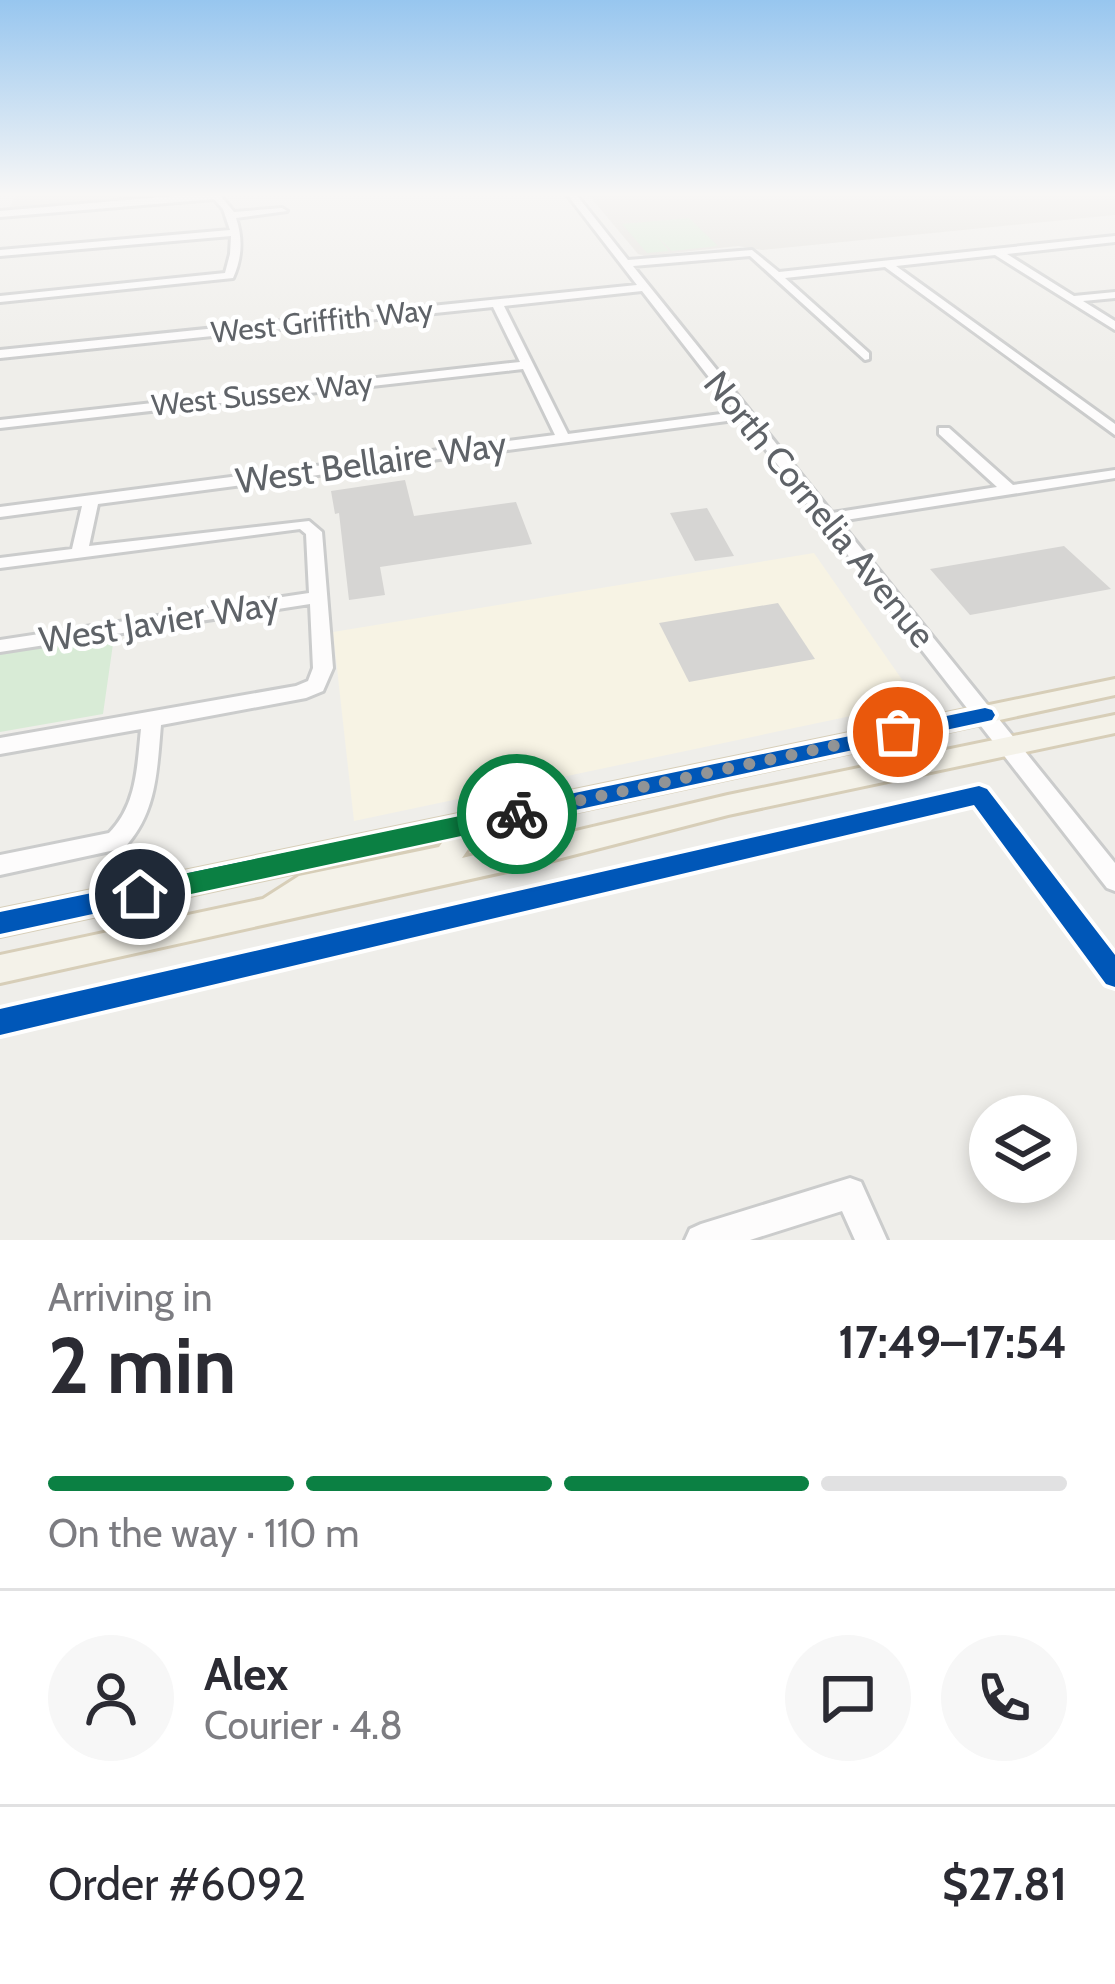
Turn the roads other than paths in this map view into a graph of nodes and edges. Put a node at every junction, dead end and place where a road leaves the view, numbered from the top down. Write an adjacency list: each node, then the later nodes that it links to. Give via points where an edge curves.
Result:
1 (231, 251): 10 (street, via 229,276)
2 (617, 251): 5 (street, North Cornelia Avenue)
3 (1007, 251): 4 (street)
4 (997, 252): 6 (street); 11 (street)
5 (627, 263): 7 (street, via 752,253); 8 (street, North Cornelia Avenue)
6 (886, 263): 7 (street); 20 (street)
7 (779, 274): 15 (street)
8 (644, 288): 12 (street, West Griffith Way); 17 (street, North Cornelia Avenue)
9 (1115, 295): 11 (street)
10 (0, 299)
11 (1073, 299): 13 (street)
12 (497, 303): 14 (street, West Griffith Way); 16 (street)
13 (1115, 326)
14 (0, 354)
15 (865, 356)
16 (524, 364): 18 (street, West Sussex Way); 21 (street)
17 (743, 415): 21 (street, West Bellaire Way); 26 (street, North Cornelia Avenue)
18 (0, 424)
19 (944, 431): 23 (street)
20 (1115, 431)
21 (563, 437): 24 (street, West Bellaire Way)
22 (1115, 474): 23 (street)
23 (1009, 490): 26 (street)
24 (91, 500): 25 (street, West Bellaire Way); 27 (street)
25 (0, 512)
26 (828, 518): 32 (street, North Cornelia Avenue)
27 (80, 551): 28 (street); 29 (street, via 303,524 314,532)
28 (0, 563)
29 (318, 597): 30 (street, West Javier Way); 33 (street, via 323,668 316,686)
30 (0, 646)
31 (1115, 687): 32 (main road)
32 (985, 715): 36 (street, North Cornelia Avenue); 37 (main road)
33 (152, 719): 35 (street); 38 (street, via 131,829 116,841)
34 (1115, 724): 36 (main road)
35 (0, 746)
36 (1010, 746): 39 (street, North Cornelia Avenue); 40 (main road)
37 (471, 824): 40 (main road, via 447,857 299,888); 41 (main road)
38 (0, 865)
39 (1115, 881)
40 (264, 912): 42 (main road)
41 (0, 923)
42 (0, 969)
43 (1115, 975): 44 (street, via 980,795)
44 (0, 1022)
45 (700, 1240): 46 (street, via 850,1193)
46 (872, 1240)

